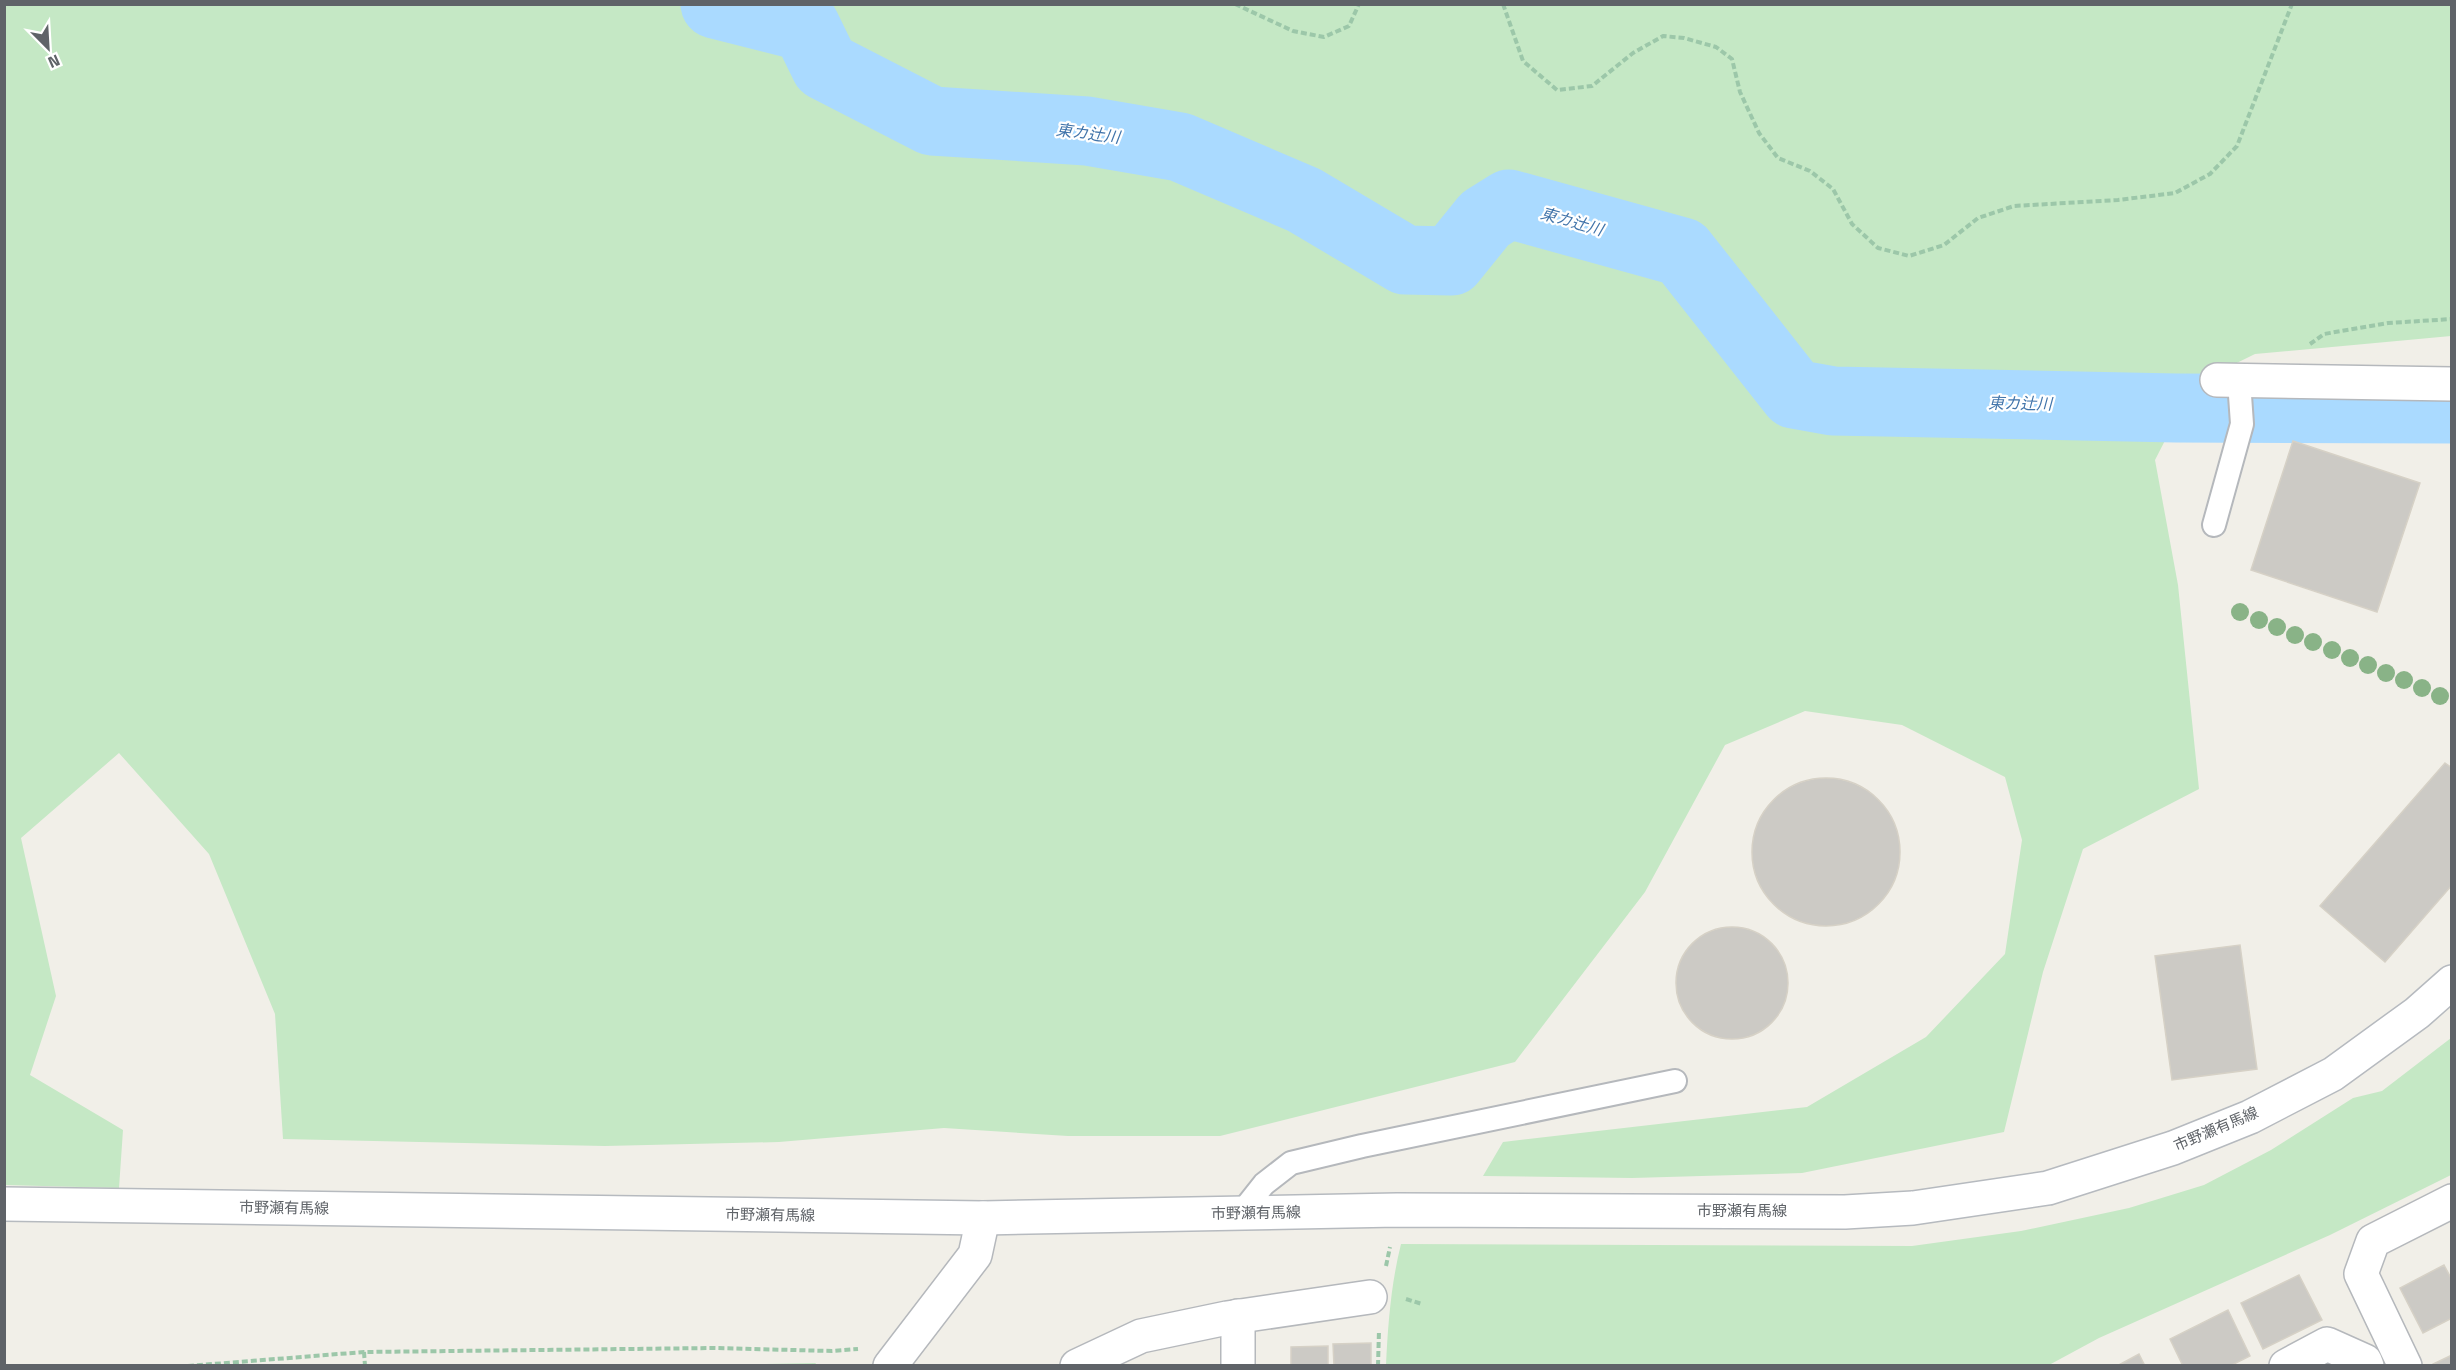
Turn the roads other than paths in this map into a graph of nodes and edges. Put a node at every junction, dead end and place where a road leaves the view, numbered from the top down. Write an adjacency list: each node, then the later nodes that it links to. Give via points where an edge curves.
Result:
1 (2228, 380): 2 (main road); 3 (lane, via 2242,424)
2 (2451, 384)
3 (2214, 525)
4 (2451, 982): 8 (main road, 市野瀬有馬線, via 2417,1013 2333,1074 2250,1116 2173,1148 2048,1188 1913,1208 1845,1212)
5 (1675, 1081): 8 (lane, via 1291,1164 1264,1184)
6 (2451, 1201): 17 (main road, via 2373,1241 2361,1274)
7 (4, 1204): 9 (main road, 市野瀬有馬線)
8 (1241, 1213): 9 (main road, 市野瀬有馬線)
9 (983, 1218): 12 (main road, via 975,1255)
10 (1370, 1297): 11 (main road)
11 (1238, 1316): 13 (main road, via 1141,1336); 14 (main road)
12 (891, 1365)
13 (1077, 1365)
14 (1238, 1365)
15 (2286, 1365): 16 (main road, via 2326,1344)
16 (2367, 1365)
17 (2405, 1365)

